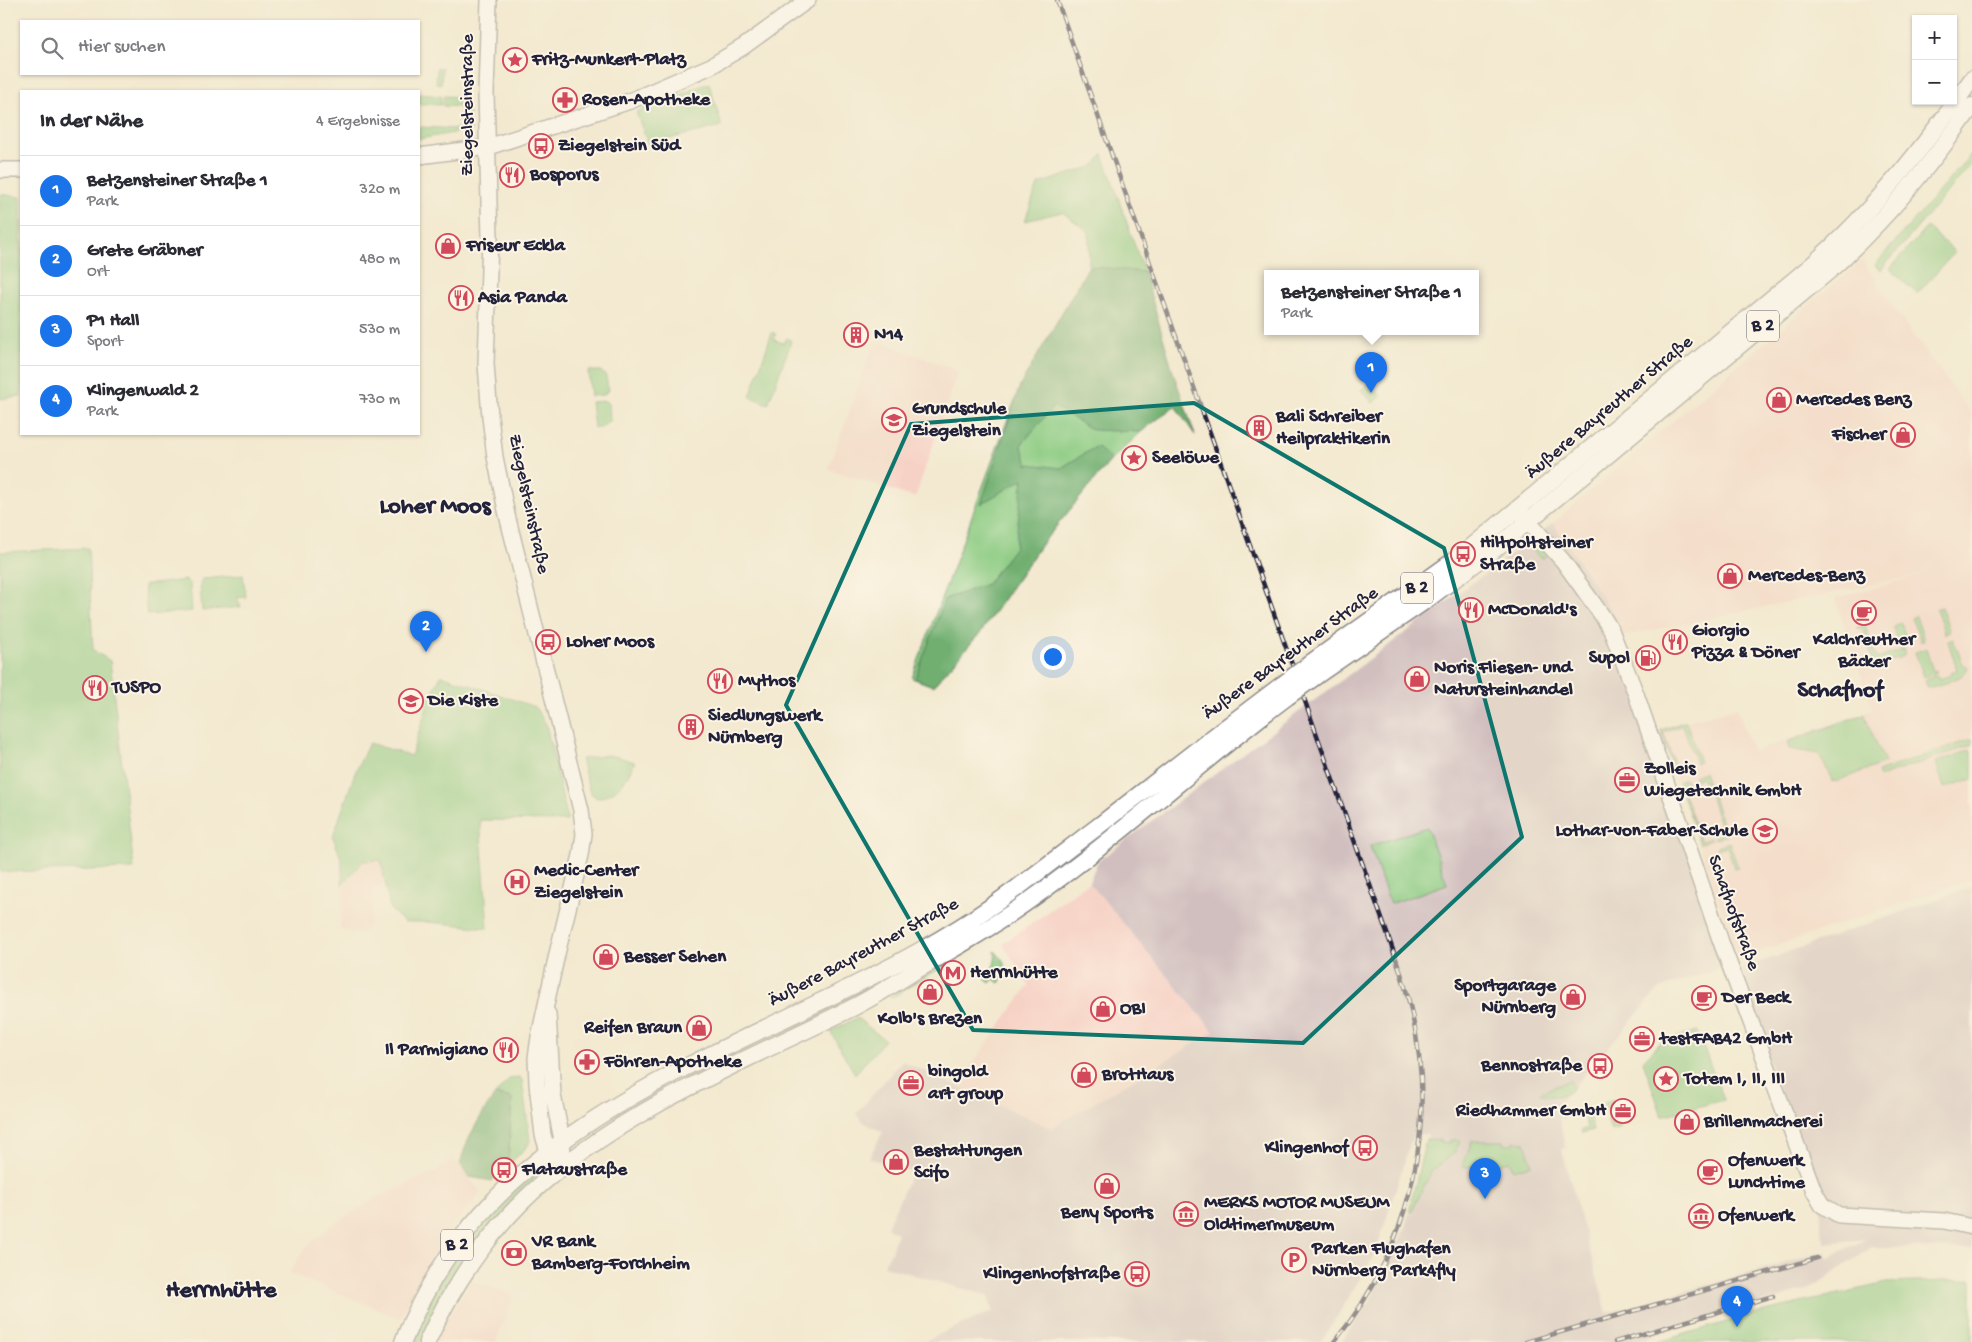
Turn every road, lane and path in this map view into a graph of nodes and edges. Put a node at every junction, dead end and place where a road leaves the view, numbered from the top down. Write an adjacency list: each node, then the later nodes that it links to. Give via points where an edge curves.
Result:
1 (489, 0): 5 (main road, Ziegelsteinstraße)
2 (808, 0): 5 (main road, via 733,53 688,78 599,112)
3 (1972, 79): 9 (main road, Äußere Bayreuther Straße / B 2, via 1922,147 1836,245)
4 (1972, 106): 9 (main road, Äußere Bayreuther Straße / B 2, via 1897,202 1851,251)
5 (488, 147): 6 (main road); 11 (main road, Ziegelsteinstraße, via 490,238 486,364 492,441 507,515 584,828 579,869)
6 (420, 156)
7 (0, 170): 8 (main road)
8 (20, 170)
9 (1524, 516): 10 (main road, Äußere Bayreuther Straße / B 2, bridge, via 1468,570); 17 (main road, Schafhofstraße, via 1563,561 1611,630 1724,952 1822,1205 1839,1215 1944,1221)
10 (1285, 690): 12 (main road, Äußere Bayreuther Straße / B 2, via 954,931 866,980 687,1066); 13 (main road, Äußere Bayreuther Straße / B 2, via 1219,750 1109,840 994,924 858,1005 699,1082)
11 (547, 1005): 14 (main road, Ziegelsteinstraße, via 553,1095); 15 (main road, Ziegelsteinstraße, via 536,1068 543,1135)
12 (613, 1106): 13 (main road, via 612,1119); 14 (main road, Äußere Bayreuther Straße / B 2)
13 (623, 1125): 16 (main road, Äußere Bayreuther Straße / B 2)
14 (562, 1140): 15 (main road, Äußere Bayreuther Straße / B 2); 16 (main road, Ziegelsteinstraße)
15 (548, 1151): 16 (main road); 18 (main road, Äußere Bayreuther Straße / B 2, via 492,1202 462,1239 426,1292)
16 (560, 1169): 19 (main road, Äußere Bayreuther Straße / B 2, via 524,1202 482,1249 446,1302)
17 (1972, 1227)
18 (403, 1342)
19 (426, 1342)

